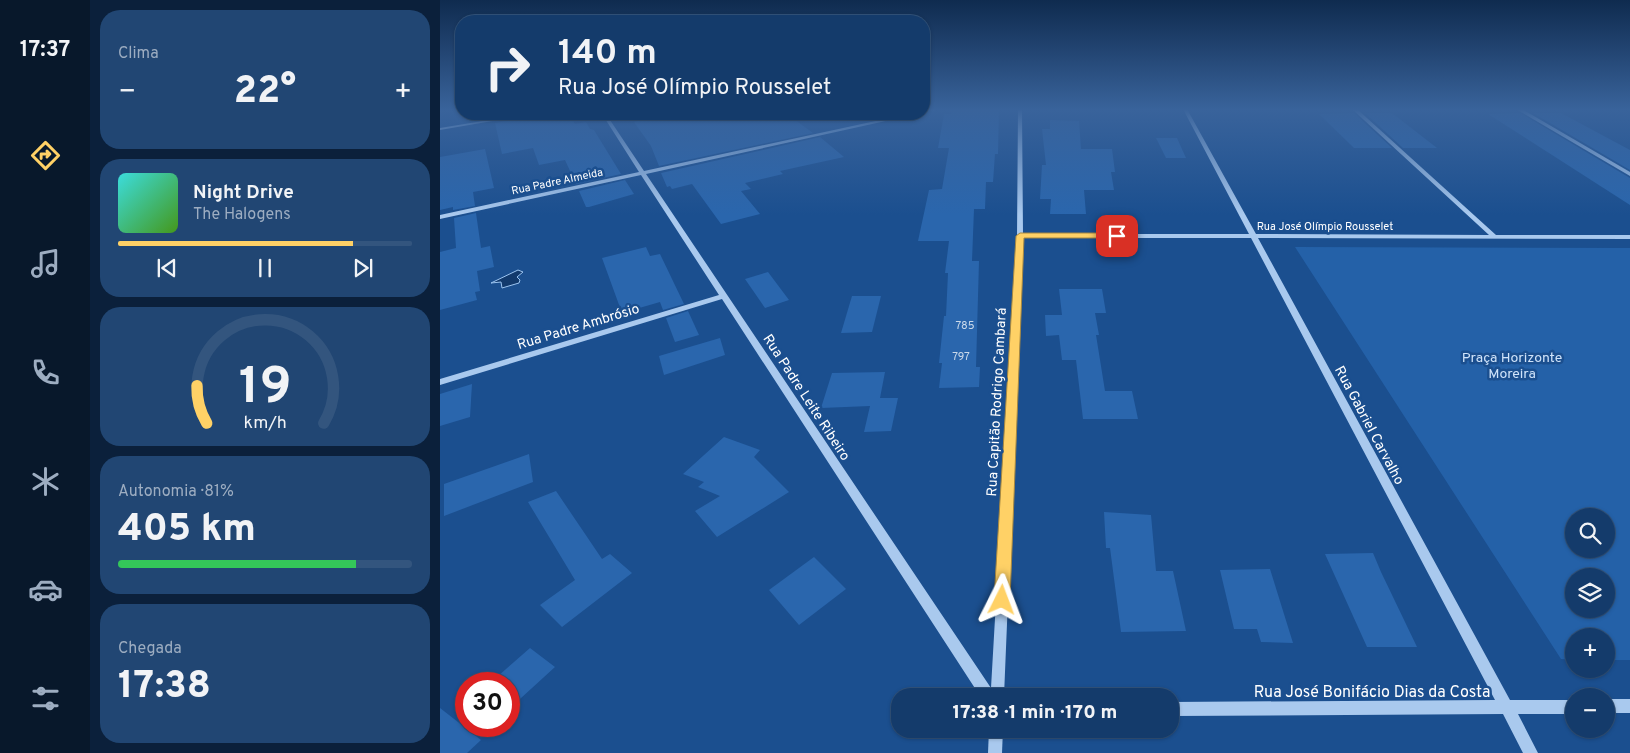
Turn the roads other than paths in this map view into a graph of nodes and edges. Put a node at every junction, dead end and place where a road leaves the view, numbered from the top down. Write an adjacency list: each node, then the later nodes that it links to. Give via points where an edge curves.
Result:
1 (624, 144): 7 (street, Rua Padre Leite Ribeiro)
2 (772, 144): 7 (street, Rua Padre Almeida)
3 (1020, 144): 10 (street, Rua Capitão Rodrigo Cambará)
4 (1204, 144): 11 (street, Rua Gabriel Carvalho)
5 (1393, 144): 12 (street)
6 (1579, 144): 8 (street)
7 (642, 172): 9 (street, Rua Padre Almeida); 14 (street, Rua Padre Leite Ribeiro)
8 (1630, 174)
9 (440, 217)
10 (1020, 236): 11 (street, Rua José Olímpio Rousselet); 17 (street, Rua Capitão Rodrigo Cambará)
11 (1253, 236): 12 (street, Rua José Olímpio Rousselet); 21 (street, Rua Gabriel Carvalho)
12 (1494, 236): 13 (street, Rua José Olímpio Rousselet)
13 (1630, 237)
14 (724, 296): 15 (street, Rua Padre Ambrósio); 16 (street, Rua Padre Leite Ribeiro)
15 (440, 382)
16 (983, 688)
17 (997, 688)
18 (1615, 706): 19 (street)
19 (1630, 706)
20 (1565, 707): 21 (street, Rua José Bonifácio Dias da Costa)
21 (1506, 708): 22 (street, Rua José Bonifácio Dias da Costa); 25 (street, Rua Gabriel Carvalho)
22 (1179, 709)
23 (996, 738): 24 (street)
24 (995, 753)
25 (1530, 753)

